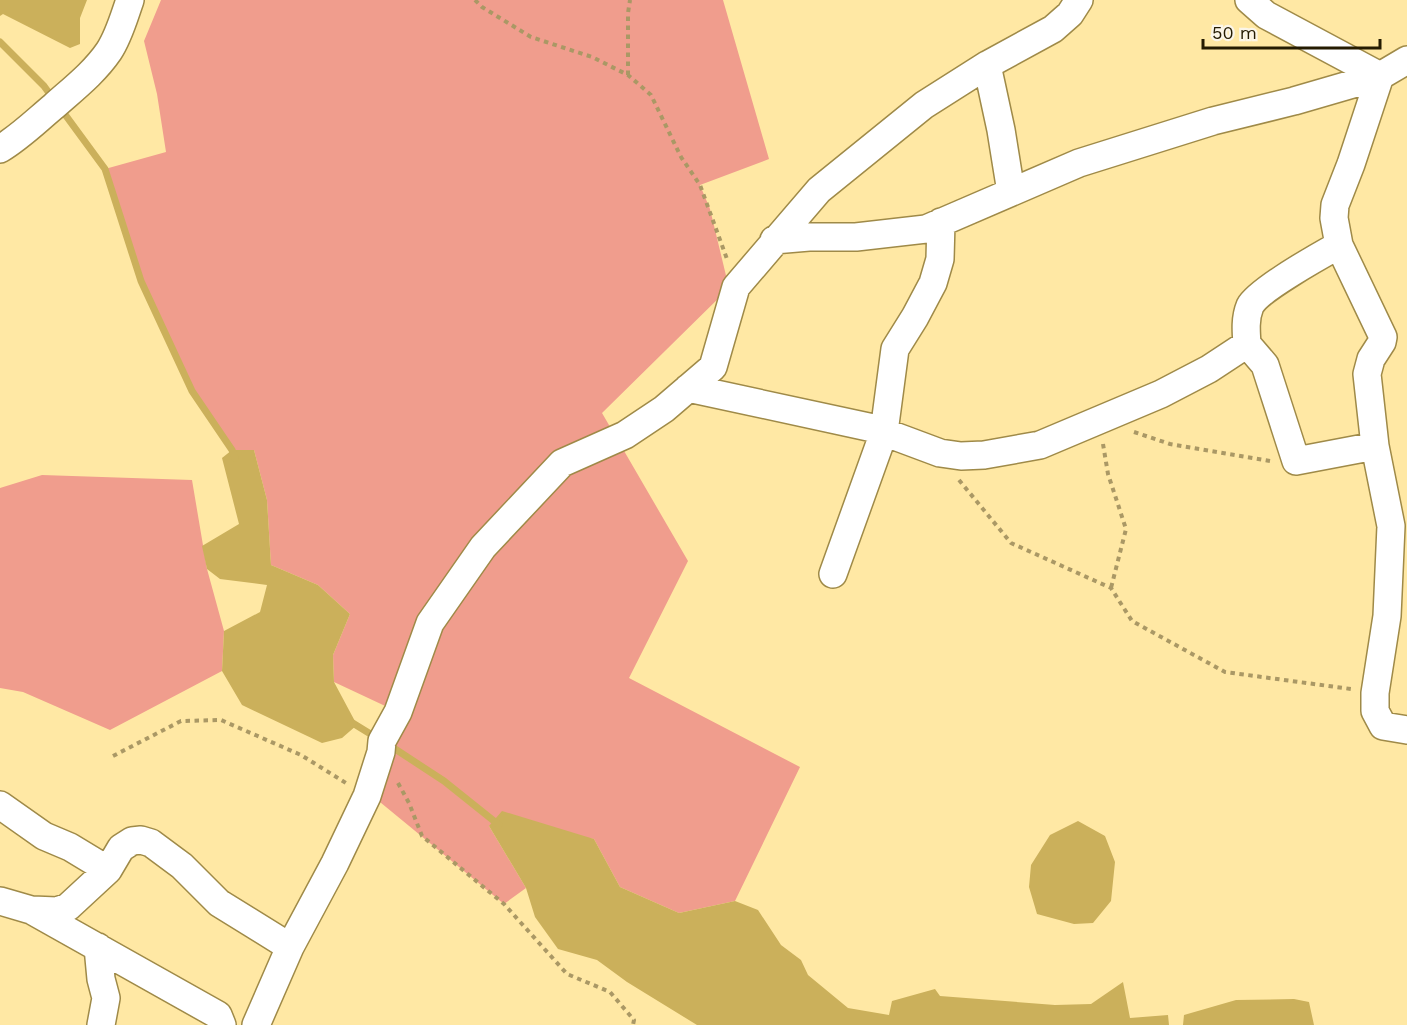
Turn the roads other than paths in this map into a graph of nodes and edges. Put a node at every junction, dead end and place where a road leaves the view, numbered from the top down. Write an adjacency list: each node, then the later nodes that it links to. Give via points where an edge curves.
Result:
1 (130, 0): 7 (street, via 109,51 97,66 70,94)
2 (1079, 0): 5 (street, via 1053,29)
3 (1249, 0): 6 (street, via 1266,15)
4 (1407, 60): 6 (street)
5 (987, 65): 8 (street); 10 (street, via 924,105 819,190)
6 (1380, 76): 8 (street, via 1127,147); 11 (street, via 1335,205)
7 (0, 149)
8 (1011, 192): 9 (street)
9 (941, 222): 10 (street, via 905,232); 14 (street, via 940,259 933,283 895,349)
10 (774, 240): 13 (street, via 736,287 713,367)
11 (1339, 245): 12 (street, via 1251,304 1246,320); 15 (street, via 1383,337 1367,374)
12 (1247, 344): 14 (street, via 1161,394 1040,445 961,456 940,453); 15 (street, via 1265,365 1296,461)
13 (688, 388): 14 (street); 24 (street, via 625,435 562,463 483,547 430,624 398,712 382,741 367,796)
14 (884, 432): 16 (street)
15 (1376, 446): 17 (street, via 1391,526 1387,616 1376,711 1383,726)
16 (833, 574)
17 (1407, 730)
18 (0, 805): 19 (street, via 44,836)
19 (108, 870): 21 (street, via 68,907 57,911); 24 (street, via 121,848 132,841 151,843 182,866 219,903)
20 (0, 901): 21 (street)
21 (31, 910): 22 (street); 23 (street)
22 (0, 917)
23 (98, 947): 25 (street, via 106,998); 26 (street, via 218,1015)
24 (290, 947): 27 (street)
25 (101, 1025)
26 (222, 1025)
27 (256, 1025)

